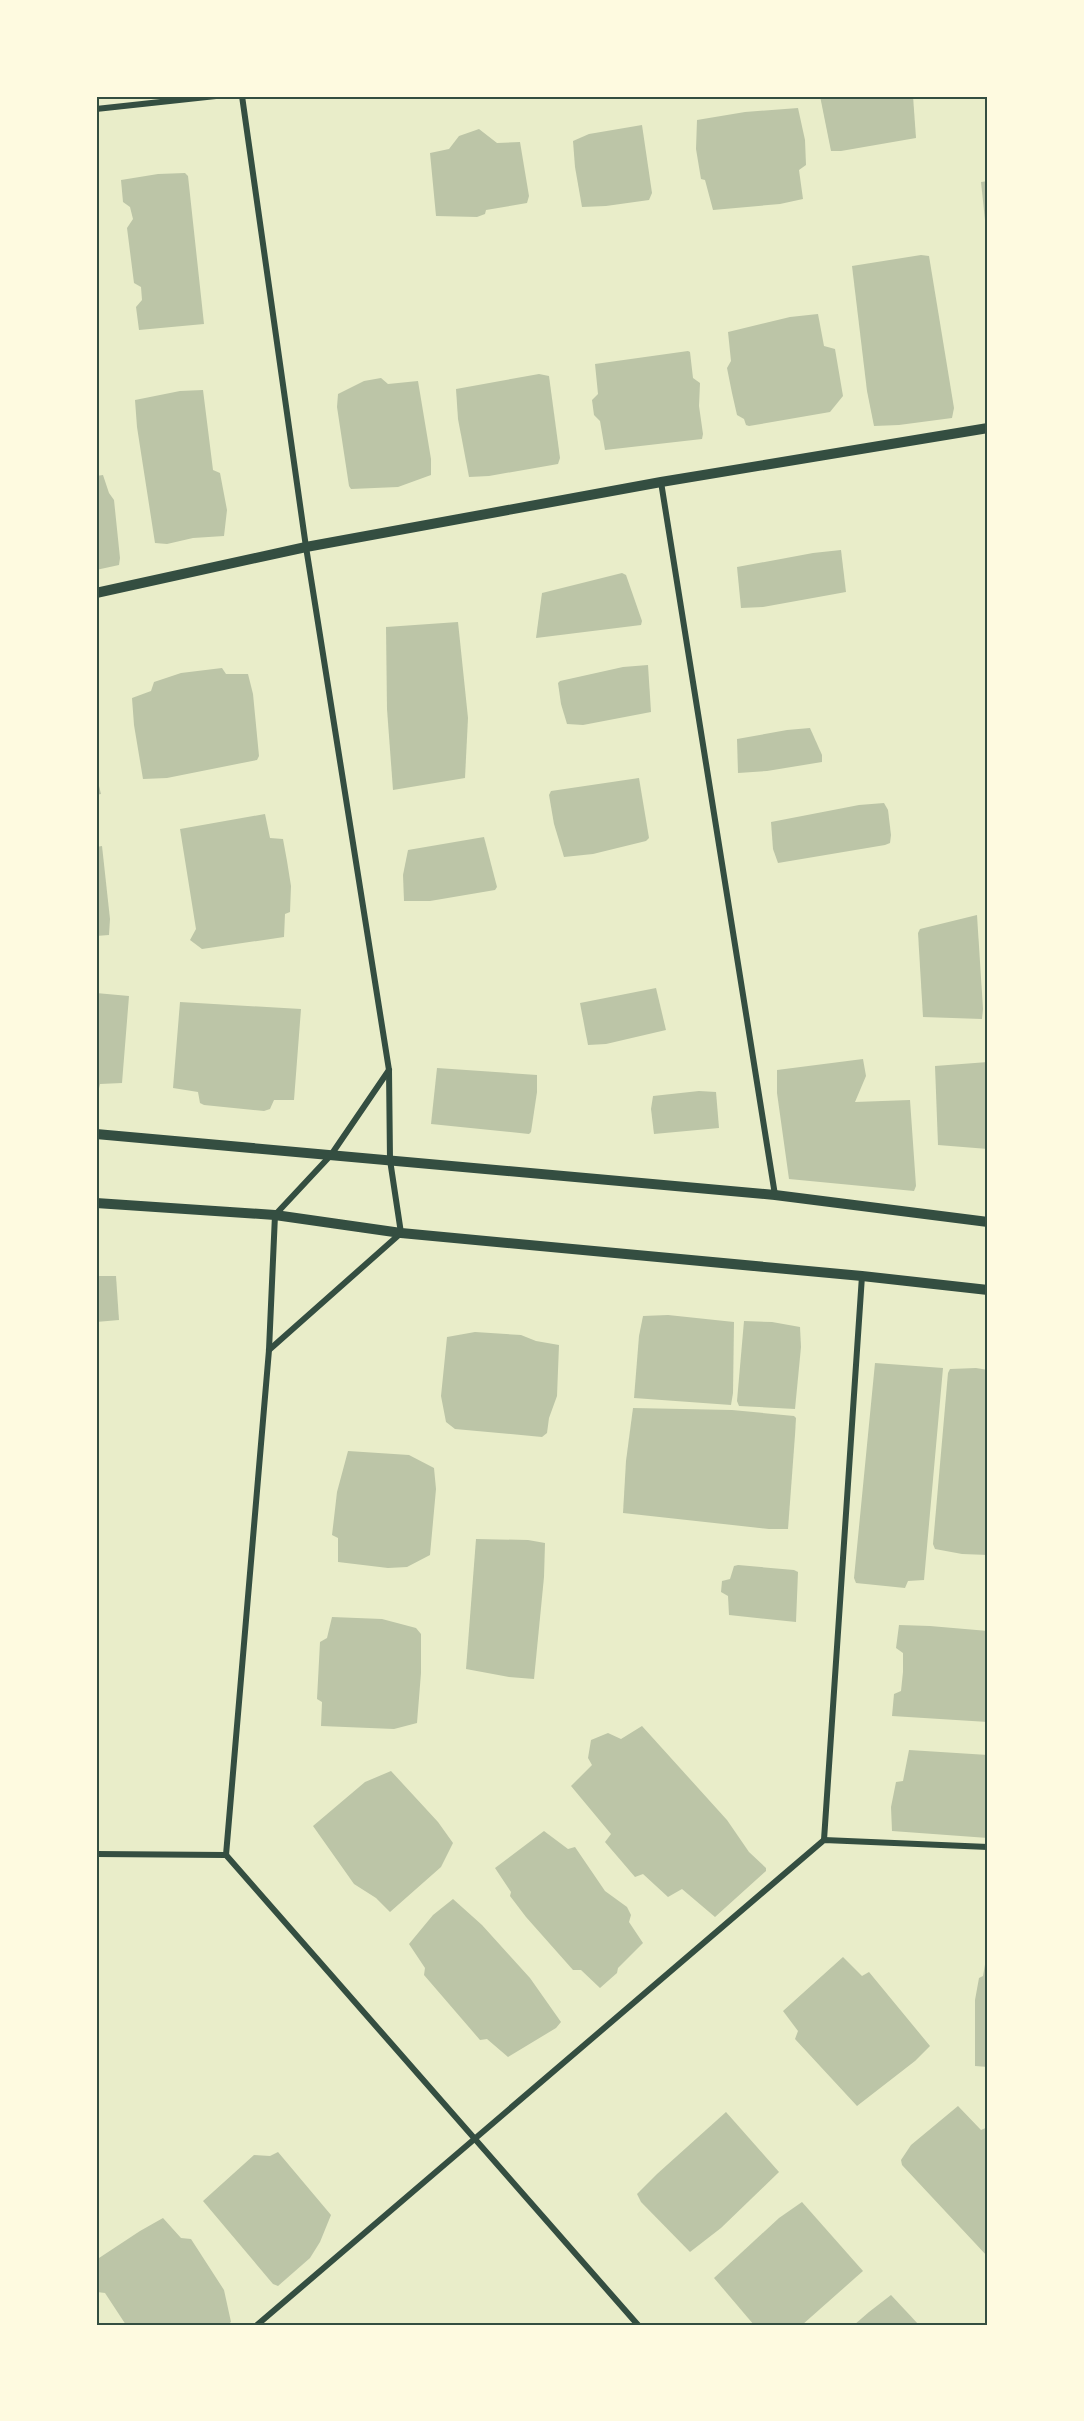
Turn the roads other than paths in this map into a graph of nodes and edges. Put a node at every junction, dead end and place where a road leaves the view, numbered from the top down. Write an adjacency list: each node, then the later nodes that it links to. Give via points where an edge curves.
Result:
1 (216, 96): 3 (street)
2 (242, 96): 7 (street)
3 (167, 99): 4 (street)
4 (96, 109)
5 (988, 428): 6 (street)
6 (661, 482): 7 (street); 13 (street)
7 (306, 546): 8 (street); 9 (street)
8 (96, 593)
9 (389, 1070): 11 (street); 12 (street)
10 (96, 1134): 11 (street)
11 (331, 1155): 12 (street); 15 (street)
12 (390, 1160): 13 (street); 17 (street)
13 (775, 1195): 16 (street)
14 (96, 1203): 15 (street)
15 (275, 1215): 17 (street); 20 (street)
16 (988, 1222)
17 (400, 1233): 18 (street); 20 (street)
18 (862, 1276): 19 (street); 21 (street)
19 (988, 1290)
20 (269, 1350): 24 (street)
21 (824, 1840): 22 (street); 25 (street)
22 (988, 1847)
23 (96, 1854): 24 (street)
24 (226, 1855): 25 (street)
25 (473, 2139): 26 (street); 27 (street)
26 (256, 2325)
27 (638, 2325)

